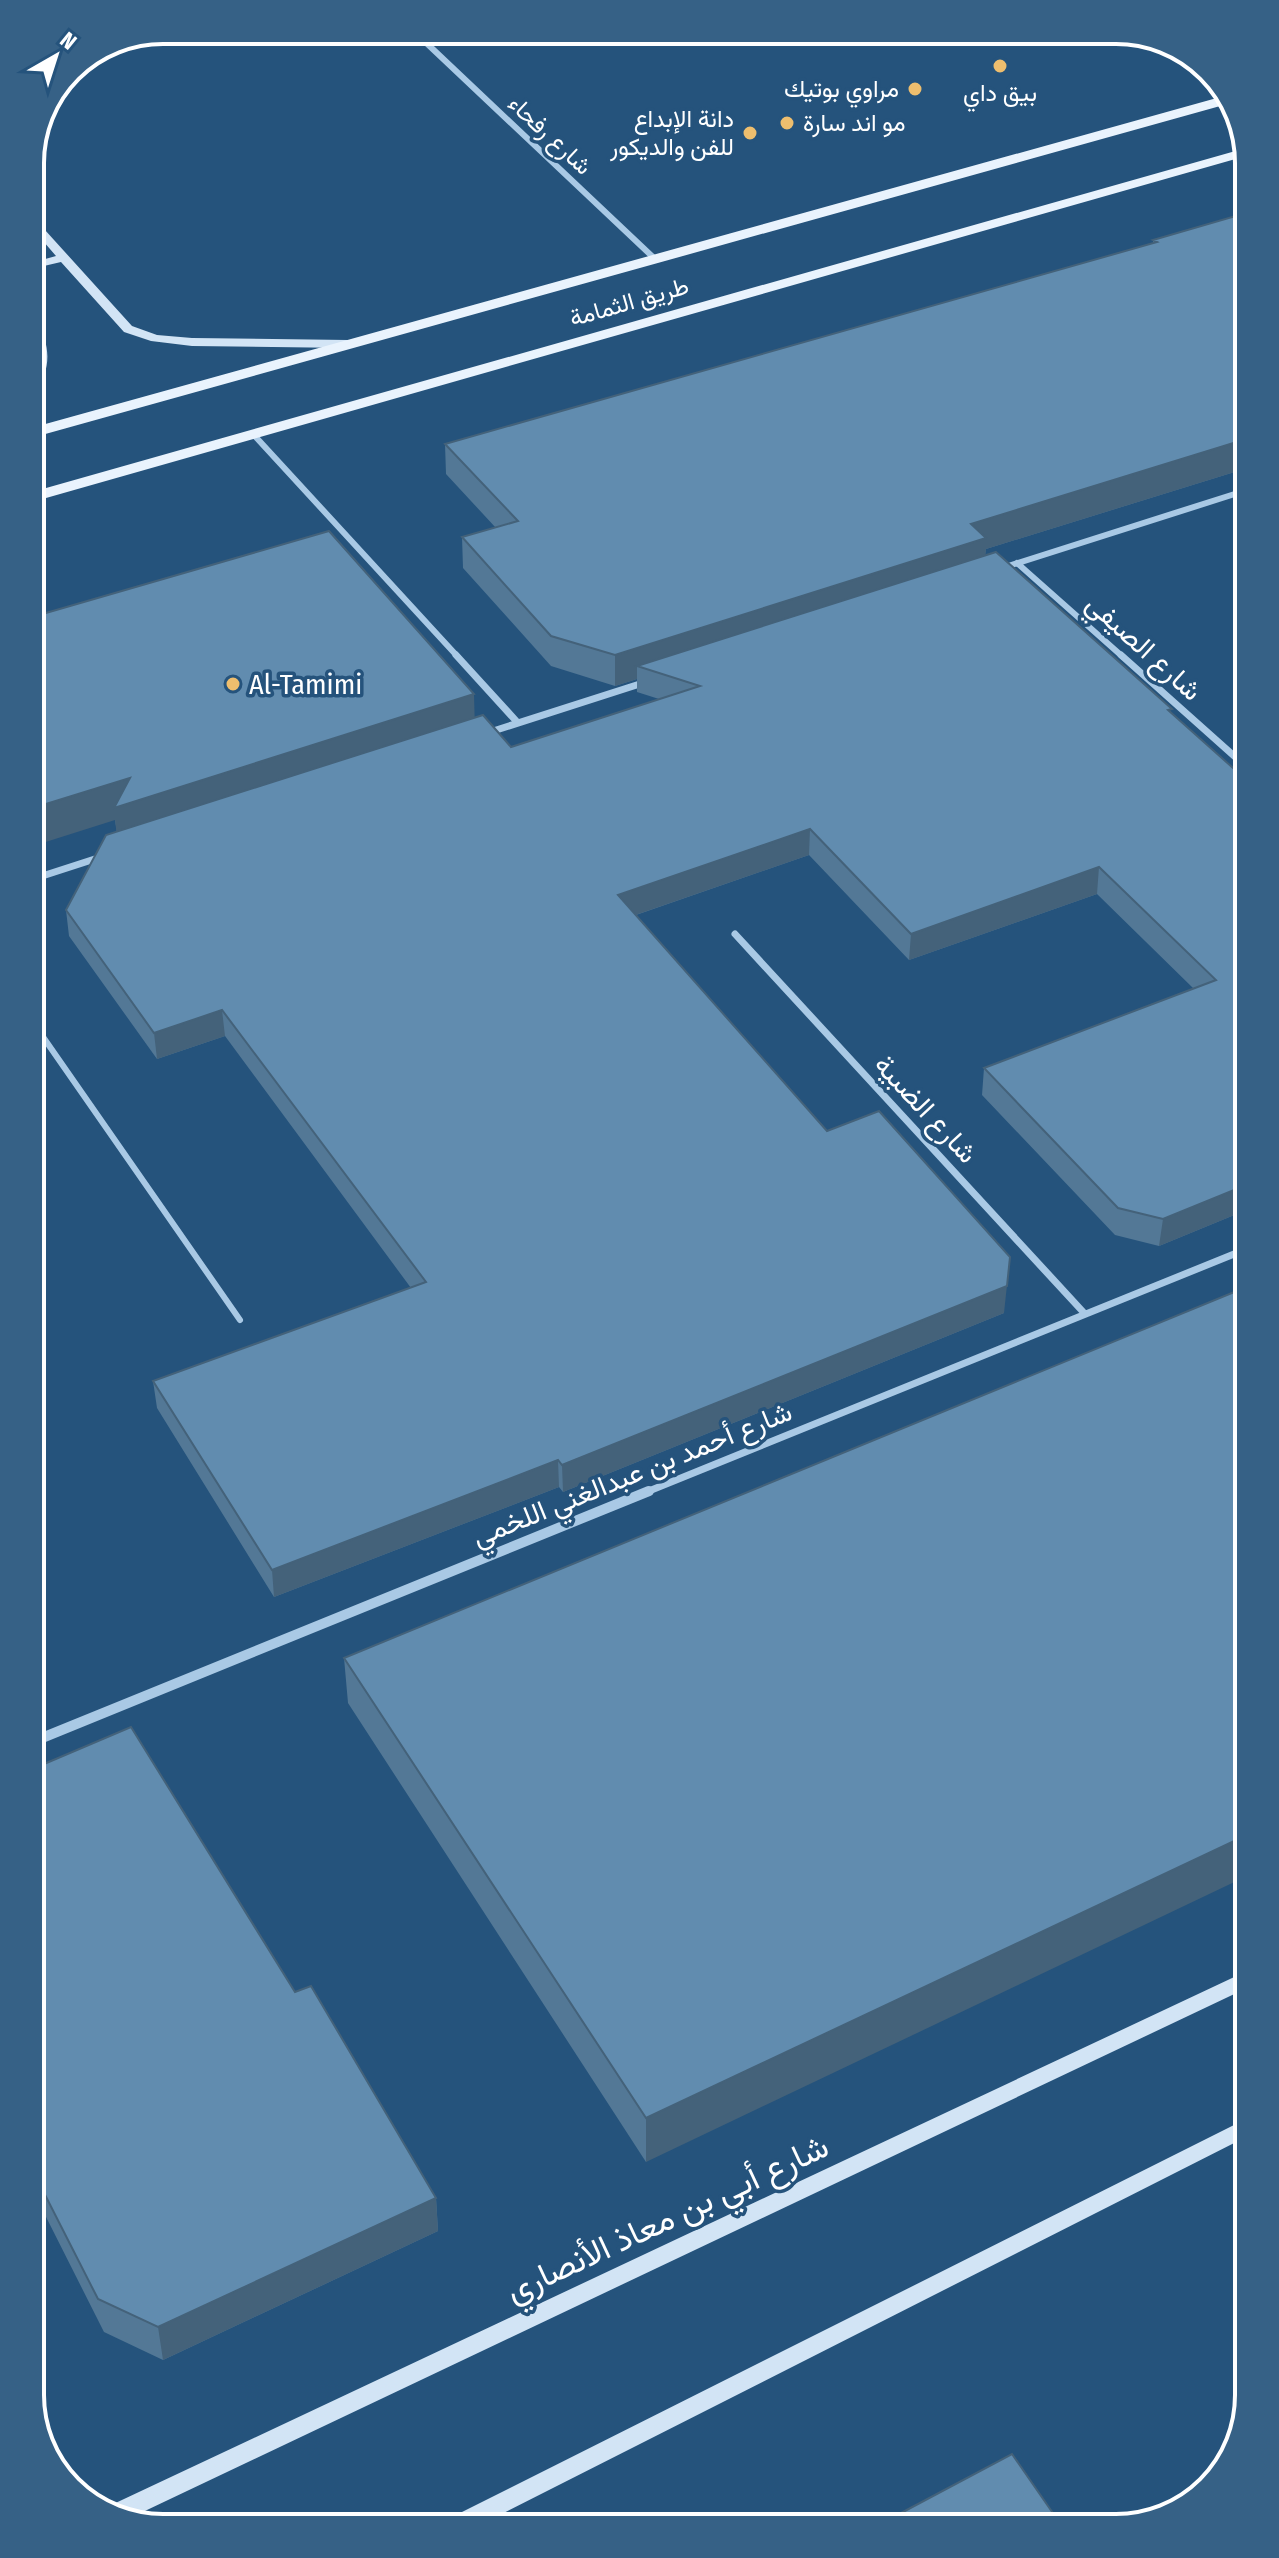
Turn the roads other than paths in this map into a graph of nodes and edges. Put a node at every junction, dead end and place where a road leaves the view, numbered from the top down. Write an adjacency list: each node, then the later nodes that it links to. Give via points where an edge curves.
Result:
1 (427, 44): 6 (street, شارع رفحاء)
2 (1218, 102): 6 (main road, طريق الثمامة)
3 (1234, 155): 10 (main road, طريق الثمامة)
4 (44, 236): 5 (street)
5 (63, 258): 7 (street); 8 (street, via 128,329 155,338)
6 (655, 259): 8 (main road, طريق الثمامة)
7 (44, 263)
8 (348, 344): 9 (main road, طريق الثمامة)
9 (44, 429)
10 (253, 434): 11 (main road, طريق الثمامة); 16 (street)
11 (44, 494)
12 (1235, 494): 13 (street)
13 (1017, 563): 14 (street); 18 (street, شارع الصيفي)
14 (987, 573)
15 (654, 680): 16 (street)
16 (518, 723): 17 (street)
17 (472, 738)
18 (1235, 757)
19 (109, 854): 20 (street)
20 (44, 875)
21 (735, 934): 24 (street, شارع الضبية)
22 (44, 1038): 25 (lane)
23 (1235, 1254): 24 (street, شارع أحمد بن عبدالغني اللخمي)
24 (1085, 1314): 26 (street, شارع أحمد بن عبدالغني اللخمي)
25 (240, 1320)
26 (44, 1737)
27 (1235, 1985): 29 (street, شارع أبي بن معاذ الأنصاري)
28 (1235, 2133): 30 (street)
29 (127, 2508)
30 (480, 2514)

